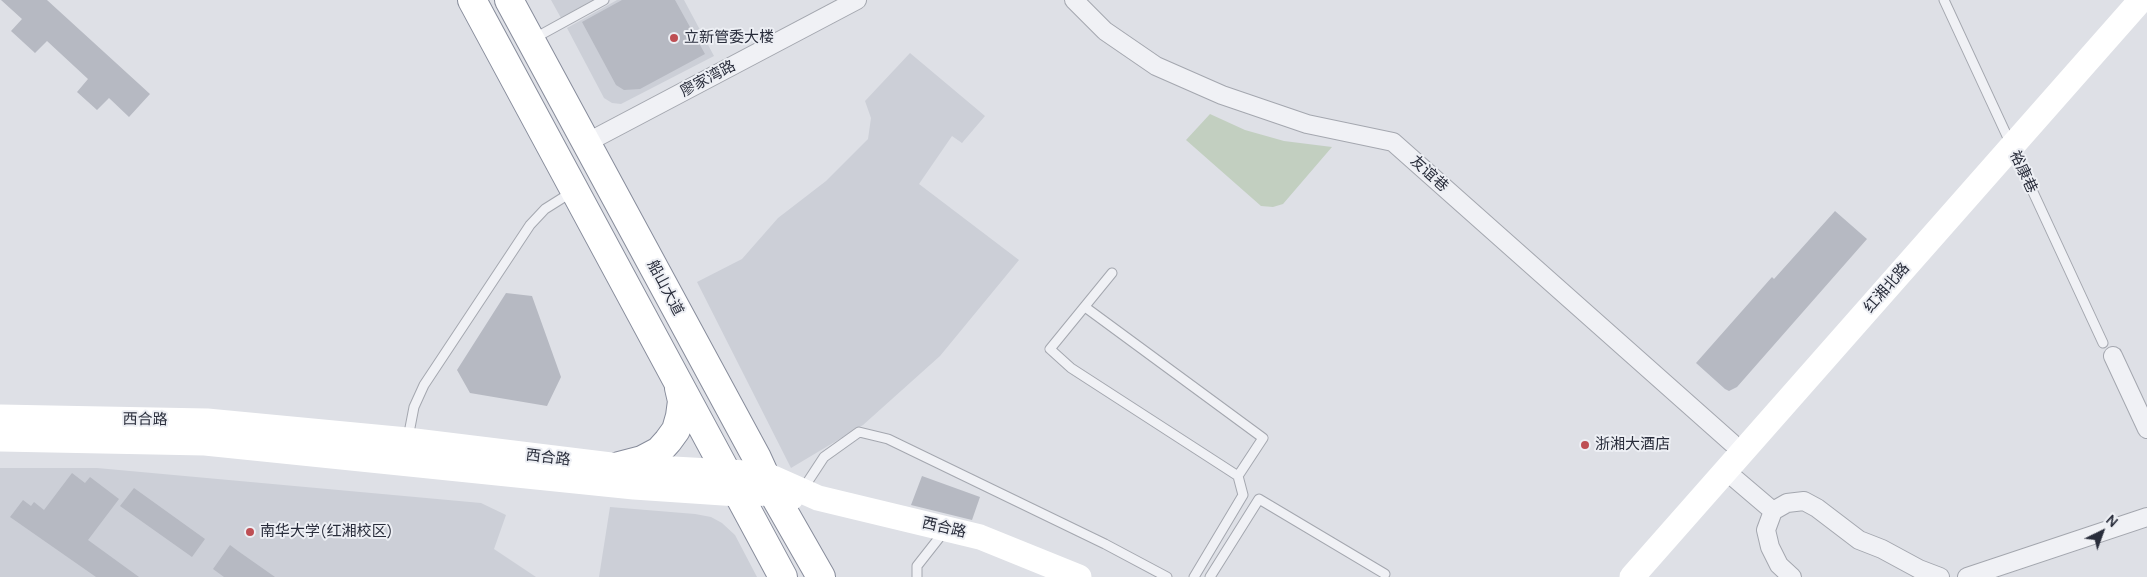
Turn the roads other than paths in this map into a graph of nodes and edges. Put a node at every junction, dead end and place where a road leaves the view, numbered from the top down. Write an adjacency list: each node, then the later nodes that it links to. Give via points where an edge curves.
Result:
1 (472, 0): 12 (highway)
2 (509, 0): 9 (highway, 船山大道)
3 (604, 0): 9 (lane)
4 (857, 0): 11 (street, 廖家湾路)
5 (1074, 0): 21 (street, 友谊巷, via 1104,31 1164,70 1222,95 1307,124 1393,142)
6 (1944, 0): 10 (lane, 裕康巷)
7 (2122, 0): 10 (main road, 红湘北路)
8 (2142, 0): 10 (main road, 红湘北路)
9 (531, 40): 11 (highway, 船山大道)
10 (2009, 140): 15 (lane, 裕康巷); 21 (main road, 红湘北路); 23 (main road, 红湘北路)
11 (586, 143): 26 (highway, 船山大道)
12 (574, 190): 16 (highway); 20 (lane, via 545,209 530,225 424,385 414,407)
13 (1112, 273): 14 (lane)
14 (1084, 307): 25 (lane, via 1263,438); 25 (lane, via 1050,349 1071,368)
15 (2108, 350): 18 (street)
16 (678, 382): 22 (highway); 24 (highway, via 682,401 676,430 659,451 642,460)
17 (0, 417): 20 (main road, 西合路, via 206,421)
18 (2147, 429)
19 (0, 439): 24 (main road, 西合路, via 205,443)
20 (407, 440): 24 (main road, 西合路)
21 (1732, 443): 41 (main road, 红湘北路)
22 (724, 470): 24 (main road, 西合路); 26 (main road, 西合路); 28 (highway)
23 (1726, 471): 29 (street); 42 (main road, 红湘北路)
24 (626, 476): 28 (main road, 西合路); 32 (main road, via 721,504 741,520)
25 (1238, 476): 39 (lane, via 1243,496)
26 (769, 483): 27 (main road, 西合路); 28 (main road, 西合路); 31 (main road, 西合路); 34 (highway, 船山大道)
27 (801, 491): 37 (main road, 西合路, via 818,498 980,537); 38 (lane, via 824,457 859,432 888,438)
28 (738, 494): 32 (highway)
29 (1773, 511): 43 (street, via 1766,530 1770,547 1779,565); 44 (street, via 1787,503 1804,501 1859,540)
30 (2147, 517): 45 (street)
31 (939, 538): 35 (lane, via 918,566); 36 (main road, 西合路, via 976,548)
32 (780, 571)
33 (1385, 574): 40 (lane, via 1259,499)
34 (821, 577)
35 (917, 577)
36 (1046, 577)
37 (1080, 577)
38 (1167, 577)
39 (1194, 577)
40 (1210, 577)
41 (1613, 577)
42 (1632, 577)
43 (1792, 577)
44 (1940, 577)
45 (1967, 577)

